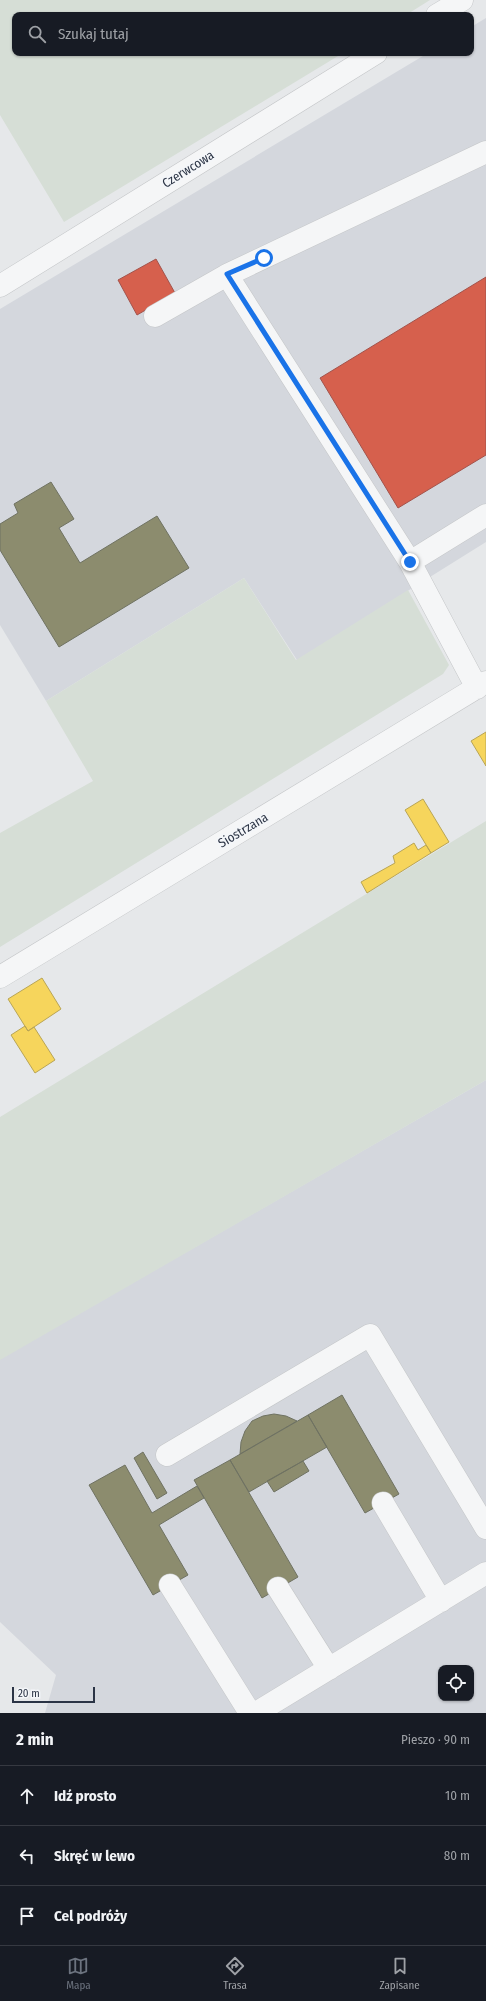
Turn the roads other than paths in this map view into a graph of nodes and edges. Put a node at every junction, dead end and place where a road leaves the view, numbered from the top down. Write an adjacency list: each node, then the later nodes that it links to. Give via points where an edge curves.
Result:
1 (462, 0): 2 (street)
2 (442, 12)
3 (371, 56): 6 (street, Czerwcowa)
4 (486, 152): 5 (street)
5 (227, 274): 7 (street); 9 (street)
6 (0, 286)
7 (155, 316)
8 (486, 515): 9 (street)
9 (410, 562): 10 (street)
10 (482, 685): 11 (street, Siostrzana)
11 (0, 977)
12 (167, 1455): 14 (street, via 370,1335)
13 (382, 1503): 18 (street)
14 (486, 1528)
15 (486, 1574): 18 (street)
16 (170, 1585): 20 (street)
17 (278, 1588): 19 (street)
18 (440, 1601): 19 (street)
19 (328, 1669): 21 (street)
20 (250, 1713)
21 (256, 1713)

